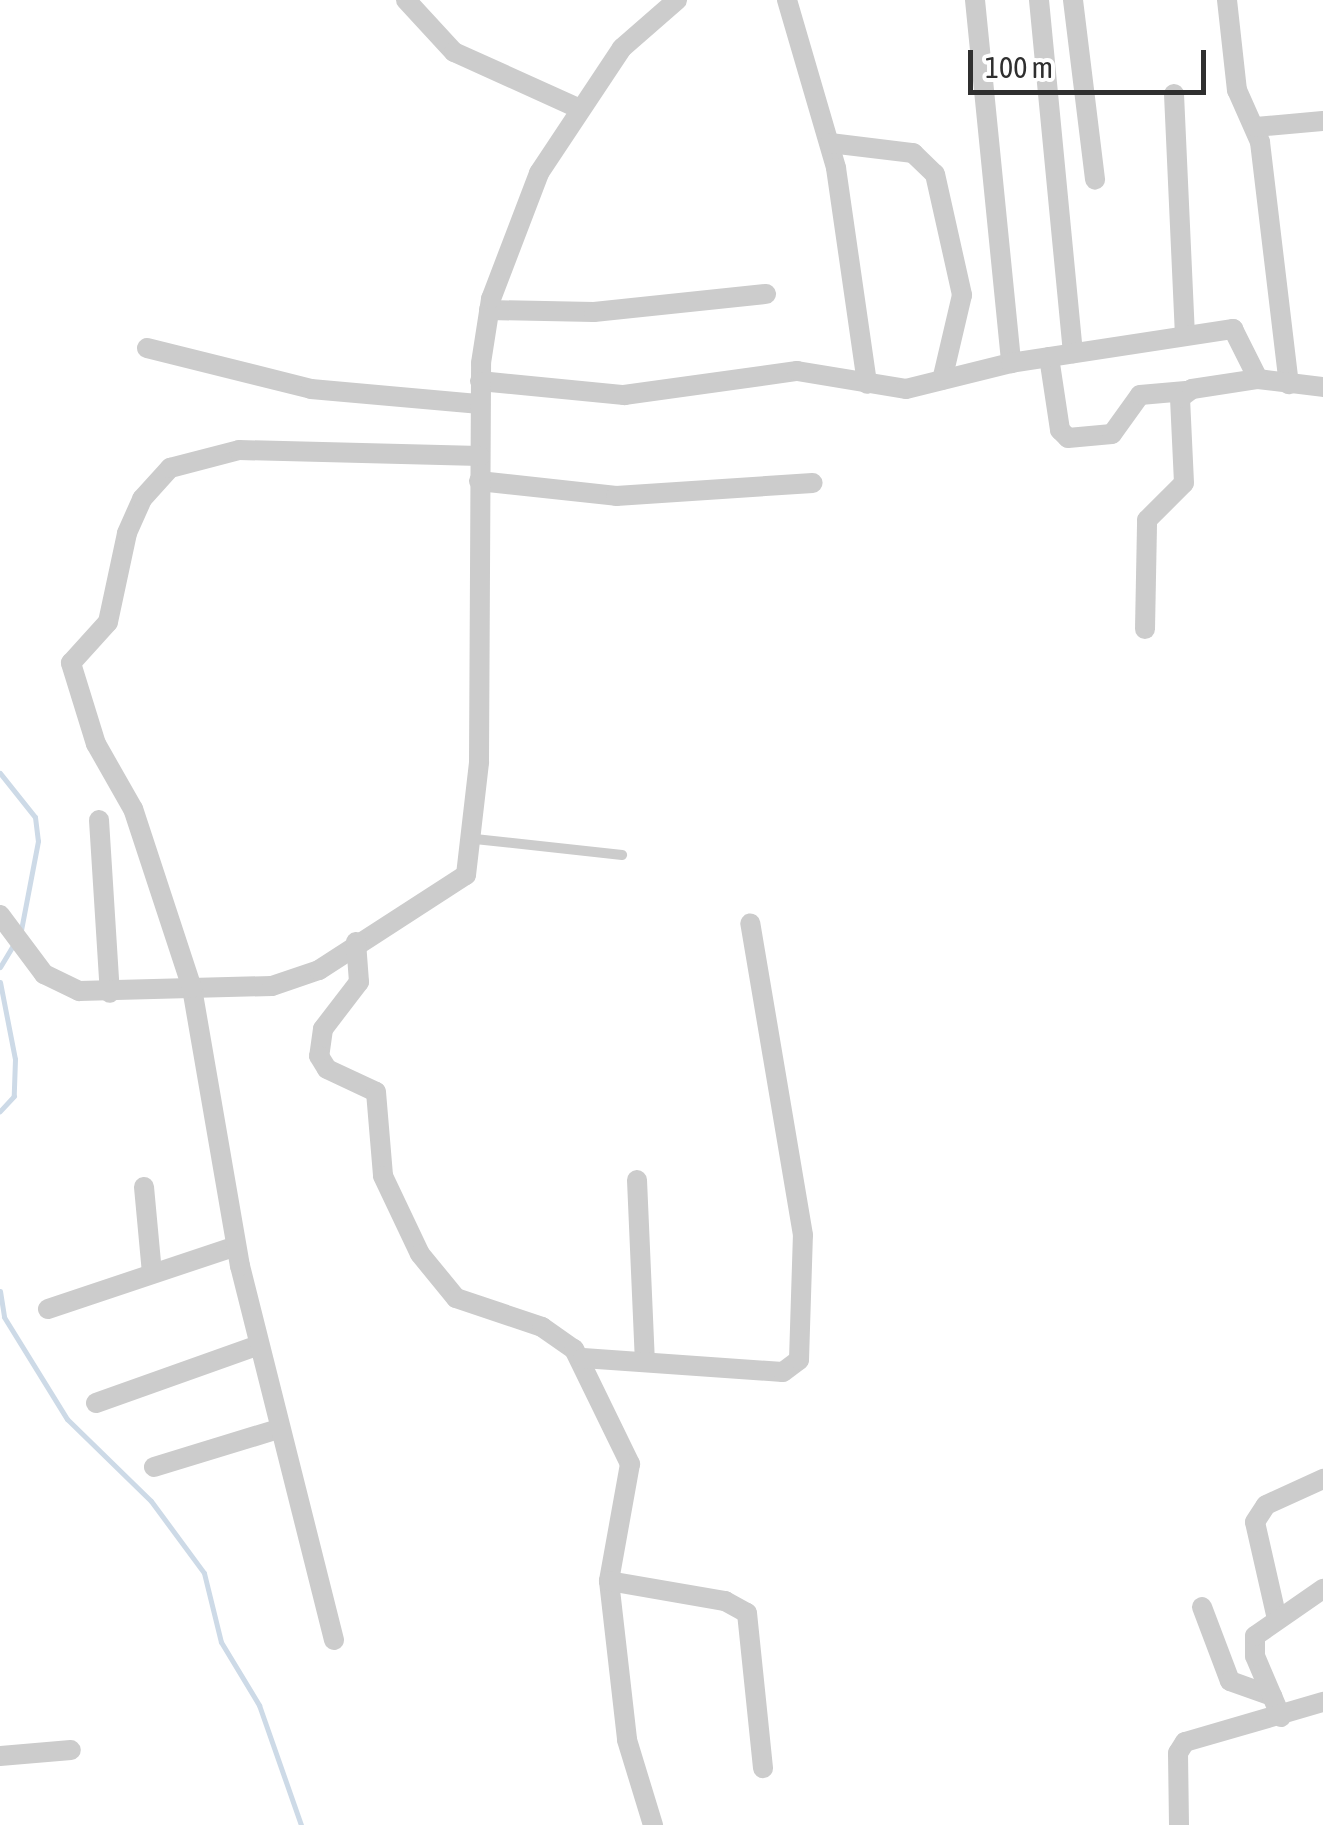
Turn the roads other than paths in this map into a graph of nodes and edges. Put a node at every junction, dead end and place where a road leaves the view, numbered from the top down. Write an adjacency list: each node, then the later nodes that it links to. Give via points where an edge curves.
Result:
1 (406, 0): 9 (street, via 454,52)
2 (677, 0): 9 (street, via 622,48)
3 (786, 0): 12 (street)
4 (975, 0): 20 (street)
5 (1039, 0): 18 (street)
6 (1073, 0): 13 (street)
7 (1227, 0): 11 (street, via 1238,90)
8 (1174, 94): 16 (street)
9 (580, 109): 15 (street, via 523,202)
10 (1323, 121): 11 (street)
11 (1256, 127): 25 (street)
12 (830, 143): 22 (street, via 913,153 935,174 962,295); 24 (street)
13 (1095, 180)
14 (766, 294): 15 (street, via 594,312)
15 (489, 310): 23 (street)
16 (1186, 335): 18 (street); 21 (street, via 1238,332)
17 (147, 348): 28 (street, via 311,389)
18 (1074, 353): 19 (street)
19 (1049, 357): 20 (street); 27 (street, via 1060,430 1068,438 1112,434 1140,396)
20 (1012, 363): 22 (street)
21 (1258, 379): 25 (street); 27 (street)
22 (942, 380): 24 (street, via 906,389)
23 (480, 381): 24 (street, via 624,394 797,372); 28 (street)
24 (866, 384)
25 (1289, 384): 26 (street)
26 (1323, 388)
27 (1186, 391): 32 (street, via 1179,406 1184,482 1147,520)
28 (480, 404): 29 (street)
29 (480, 456): 30 (street); 39 (street, via 210,453 170,468 142,499 108,622 75,652 72,676 96,744 133,810)
30 (479, 481): 31 (street, via 616,496); 34 (street)
31 (813, 484)
32 (1145, 629)
33 (99, 820): 40 (street)
34 (475, 839): 35 (lane); 38 (street, via 466,874)
35 (622, 854)
36 (6, 923): 40 (street, via 59,984)
37 (750, 923): 48 (street, via 803,1235 802,1349 783,1372)
38 (356, 942): 39 (street, via 286,984); 47 (street, via 359,982 323,1030 319,1056 327,1068 376,1092 383,1176 420,1254 456,1298 542,1326)
39 (192, 988): 40 (street); 43 (street)
40 (110, 993)
41 (637, 1180): 48 (street)
42 (144, 1187): 44 (street)
43 (236, 1246): 44 (street); 46 (street)
44 (152, 1274): 45 (street)
45 (48, 1309)
46 (258, 1345): 49 (street); 50 (street)
47 (583, 1358): 48 (street); 53 (street, via 630,1464)
48 (646, 1360)
49 (96, 1402)
50 (278, 1429): 51 (street); 57 (street)
51 (154, 1467)
52 (1323, 1480): 56 (street, via 1266,1505 1254,1522)
53 (609, 1581): 63 (street, via 725,1601 746,1613); 64 (street, via 627,1740)
54 (1323, 1589): 56 (street)
55 (1202, 1607): 58 (street, via 1230,1681)
56 (1277, 1619): 58 (street, via 1254,1645)
57 (334, 1640)
58 (1272, 1696): 60 (street)
59 (1323, 1702): 60 (street)
60 (1281, 1716): 65 (street, via 1185,1742 1178,1753)
61 (71, 1750): 62 (street)
62 (0, 1756)
63 (763, 1768)
64 (653, 1825)
65 (1179, 1825)

